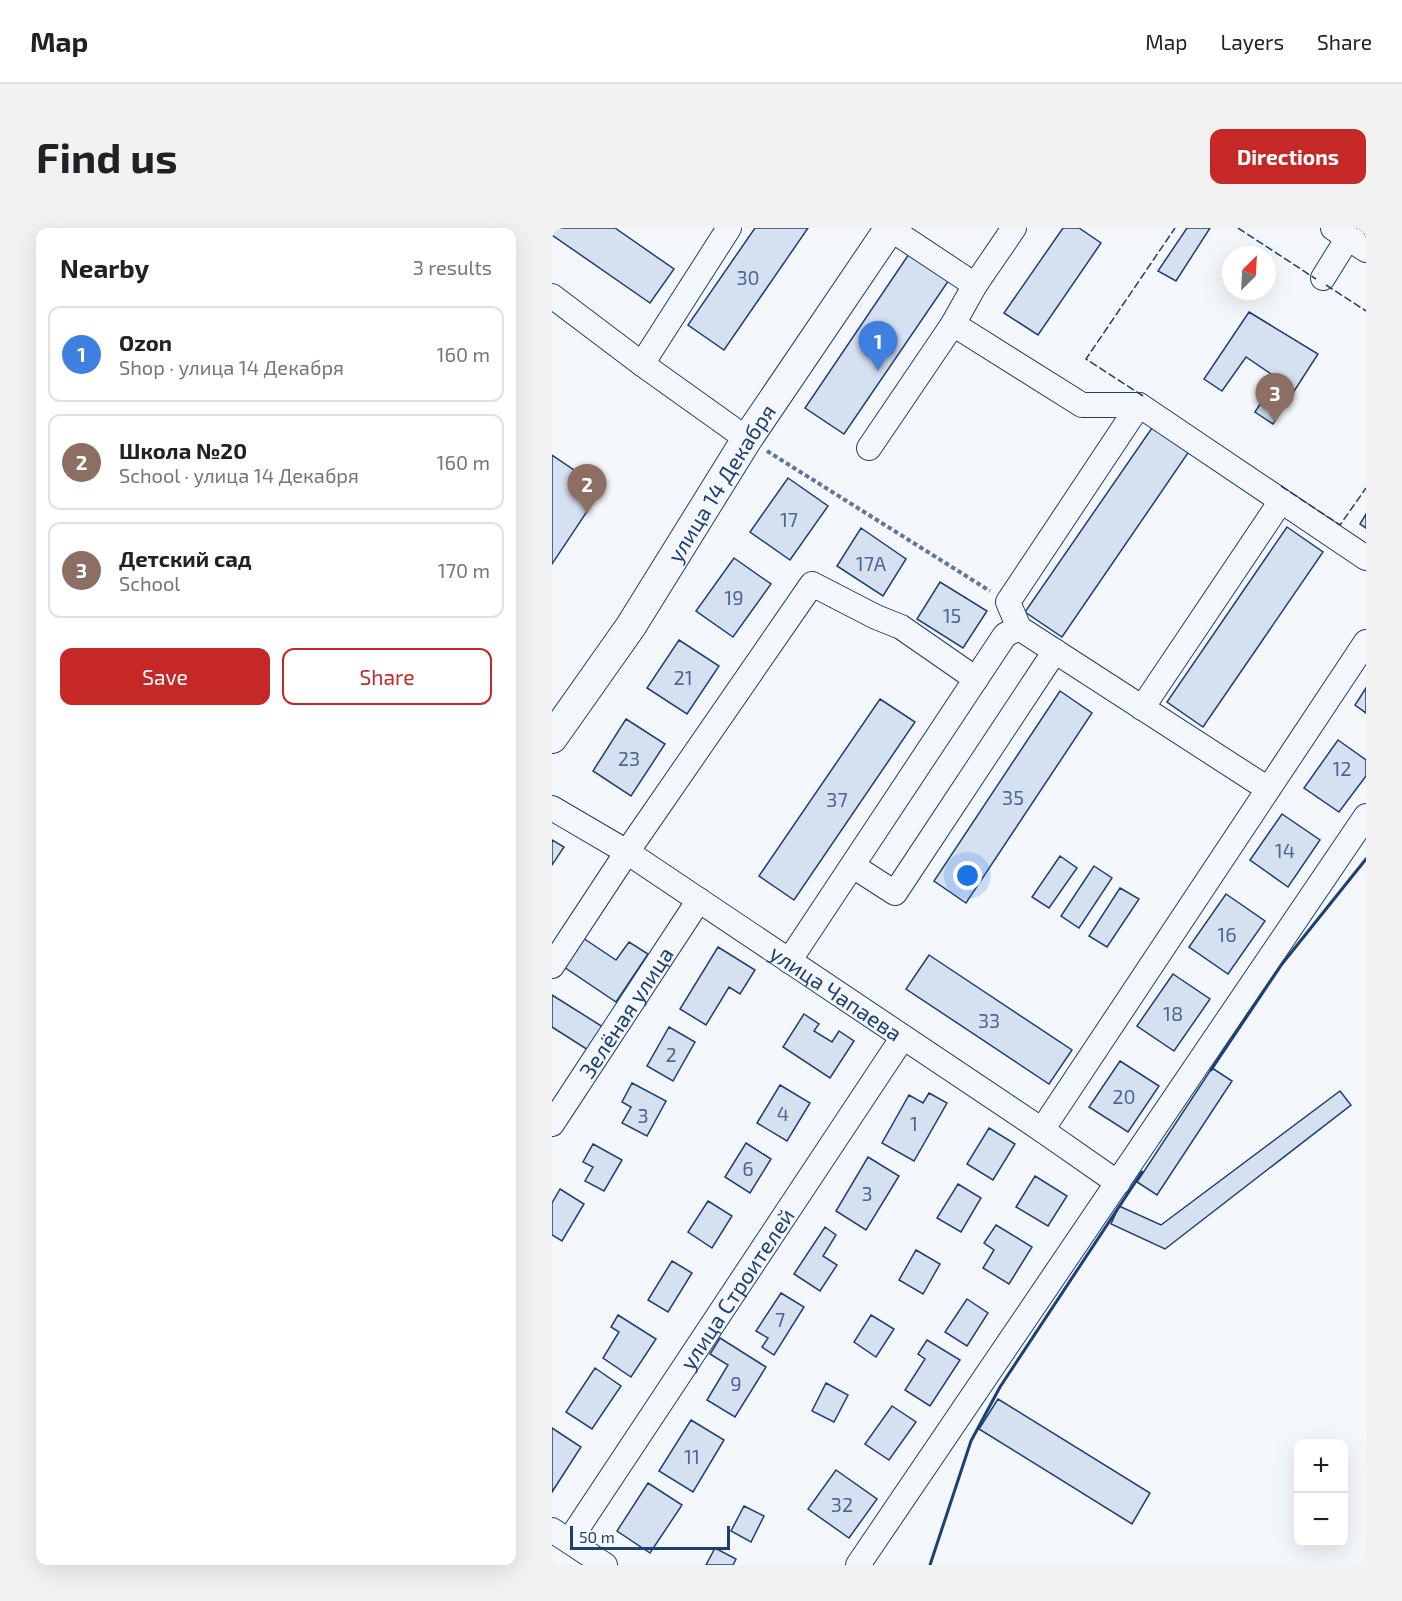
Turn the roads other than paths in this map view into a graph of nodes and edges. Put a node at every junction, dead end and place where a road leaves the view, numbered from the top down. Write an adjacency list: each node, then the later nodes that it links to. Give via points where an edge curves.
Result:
1 (729, 228): 9 (street)
2 (890, 228): 6 (street); 11 (main road, улица 14 Декабря)
3 (1014, 228): 6 (street)
4 (1350, 236): 5 (street)
5 (1323, 278)
6 (975, 285): 8 (street)
7 (552, 296): 9 (street)
8 (952, 324): 10 (street, via 1082,405); 12 (street)
9 (642, 364): 11 (street)
10 (1139, 405): 13 (street); 15 (street, via 1008,602)
11 (747, 439): 20 (main road, улица 14 Декабря, via 631,626)
12 (869, 448)
13 (1281, 501): 14 (street); 19 (street)
14 (1366, 558)
15 (1019, 628): 17 (street); 18 (street, via 1005,634)
16 (1366, 642): 21 (street)
17 (1055, 651): 19 (street); 25 (street, via 895,893)
18 (976, 678): 24 (street, via 901,627 812,584); 25 (street)
19 (1142, 708): 21 (street)
20 (552, 738)
21 (1268, 789): 31 (street)
22 (552, 808): 24 (street, улица Чапаева)
23 (1366, 816): 32 (street)
24 (627, 852): 26 (street, улица Чапаева); 28 (street)
25 (853, 866): 27 (street)
26 (699, 900): 27 (street, улица Чапаева); 30 (street, Зелёная улица)
27 (789, 961): 29 (street, улица Чапаева)
28 (552, 966)
29 (903, 1037): 31 (street, улица Чапаева); 33 (street, улица Строителей)
30 (552, 1124)
31 (1042, 1130): 32 (street, улица Чапаева)
32 (1118, 1183): 35 (street)
33 (561, 1536): 34 (street)
34 (605, 1565)
35 (858, 1565)

